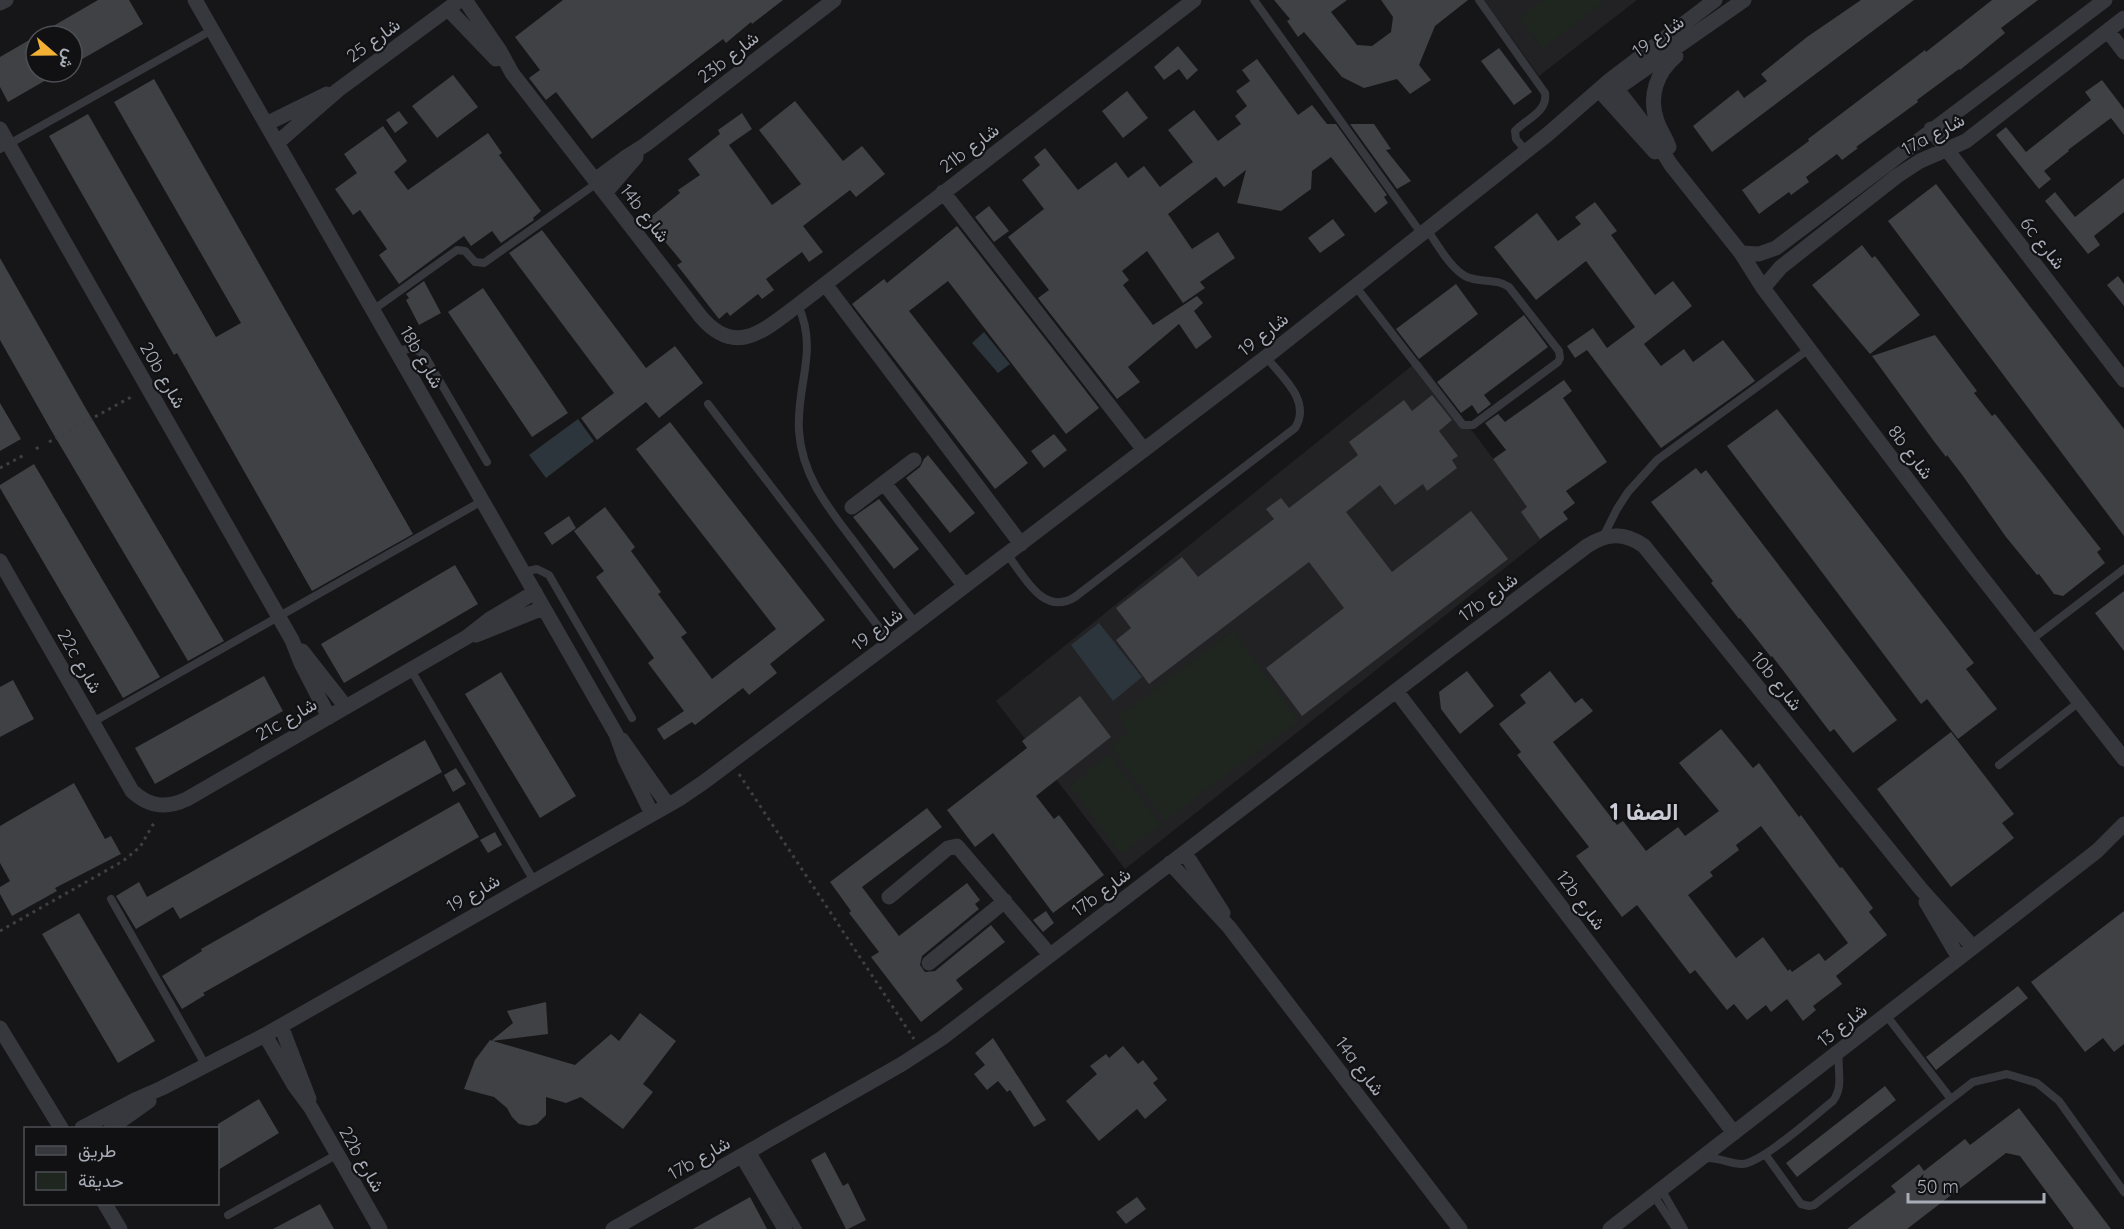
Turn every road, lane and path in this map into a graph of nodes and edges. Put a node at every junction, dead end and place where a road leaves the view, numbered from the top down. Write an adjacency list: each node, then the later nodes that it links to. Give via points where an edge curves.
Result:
1 (6, 0): 10 (street)
2 (195, 0): 14 (street, 18b شارع)
3 (834, 0): 27 (street, 23b شارع)
4 (1194, 0): 28 (street, 21b شارع)
5 (1254, 0): 29 (lane)
6 (1479, 0): 25 (lane, via 1545,93 1541,110 1515,131)
7 (1715, 0): 17 (street, شارع 19)
8 (1744, 0): 13 (street, شارع 19)
9 (2104, 0): 21 (street, 17a شارع)
10 (0, 3)
11 (458, 3): 18 (street, شارع 25); 27 (street, 14b شارع, via 493,56 512,72)
12 (2124, 18): 15 (street, 17a شارع)
13 (1709, 24): 17 (street, شارع 19); 26 (street, via 1670,61 1656,83 1654,109 1668,144)
14 (212, 30): 19 (street, 18b شارع); 23 (lane)
15 (2108, 31): 16 (street); 24 (street, 17a شارع, via 1966,141)
16 (2124, 52)
17 (1608, 89): 25 (street, شارع 19); 26 (street, 8b شارع, via 1644,142)
18 (338, 90): 19 (street, شارع 25); 22 (street, شارع 25)
19 (266, 124): 22 (street, 18b شارع)
20 (0, 129): 23 (street, 20b شارع)
21 (1931, 129): 24 (street, 6c شارع); 30 (street, 17a شارع, via 1776,248 1759,254)
22 (277, 143): 35 (street, 18b شارع)
23 (4, 147): 41 (street, 20b شارع)
24 (1946, 150): 33 (street, 17a شارع, via 1897,176 1781,267); 40 (street, 6c شارع)
25 (1526, 151): 29 (street, شارع 19)
26 (1671, 165): 30 (street, 8b شارع)
27 (599, 185): 35 (lane, via 484,263 457,250); 36 (street, 14b شارع, via 709,326 719,334 744,339)
28 (943, 192): 31 (street, 21b شارع); 44 (street)
29 (1424, 231): 32 (street, شارع 19); 32 (lane, via 1460,273 1509,287 1559,351 1558,362 1473,425 1466,426)
30 (1740, 254): 33 (street, 8b شارع)
31 (825, 284): 34 (street, 21b شارع); 53 (street)
32 (1356, 287): 39 (street, شارع 19)
33 (1763, 288): 37 (street, 8b شارع)
34 (798, 305): 36 (street, 21b شارع); 62 (lane, via 808,341 799,411 806,467 823,501)
35 (373, 310): 38 (street, 18b شارع)
36 (767, 328)
37 (1809, 349): 52 (lane, via 1657,460 1628,492); 65 (street, 8b شارع)
38 (397, 352): 47 (lane, via 408,348 425,356); 50 (street, 18b شارع)
39 (1266, 357): 44 (street, شارع 19); 54 (lane, via 1299,399 1301,414 1295,428 1075,597 1066,603 1046,601)
40 (2124, 380)
41 (147, 388): 43 (path); 61 (street, 20b شارع)
42 (708, 404): 66 (lane)
43 (49, 442)
44 (1144, 450): 53 (street, شارع 19)
45 (26, 454): 48 (path)
46 (914, 460): 49 (street)
47 (487, 462)
48 (0, 468)
49 (884, 483): 51 (street); 58 (street)
50 (482, 501): 57 (street, 18b شارع); 61 (lane)
51 (852, 507)
52 (1603, 537): 68 (street, 17b شارع); 87 (street, 10b شارع, via 1625,536 1644,546)
53 (1021, 544): 54 (street, شارع 19)
54 (1007, 554): 58 (street, شارع 19)
55 (0, 561): 73 (street, 22c شارع)
56 (2124, 569): 65 (lane)
57 (523, 572): 59 (street, 18b شارع); 72 (lane, via 537,569 549,575)
58 (965, 586): 62 (street, شارع 19)
59 (535, 592): 60 (street, 18b شارع); 63 (street, 21c شارع)
60 (543, 608): 63 (street, 21c شارع); 74 (street, 18b شارع)
61 (278, 617): 64 (street, 20b شارع); 73 (lane)
62 (916, 624): 66 (street, شارع 19)
63 (467, 637): 67 (street, 21c شارع)
64 (291, 640): 70 (street, 20b شارع); 71 (street, 20b شارع)
65 (2031, 640): 69 (street, 8b شارع)
66 (891, 643): 76 (street, شارع 19)
67 (411, 670): 70 (street, 21c شارع); 86 (lane)
68 (1396, 692): 84 (street, 17b شارع); 110 (street, 12b شارع)
69 (2079, 702): 75 (street, 8b شارع); 77 (lane)
70 (346, 707): 71 (street, 21c شارع)
71 (329, 717): 79 (street, 21c شارع, via 187,799)
72 (632, 718)
73 (93, 722): 79 (street, 22c شارع, via 132,791 151,804)
74 (616, 734): 78 (street, 18b شارع); 80 (street, 18b شارع)
75 (2124, 759)
76 (732, 762): 78 (street, شارع 19); 102 (path)
77 (1999, 765)
78 (668, 805): 80 (street, شارع 19)
79 (163, 806): 92 (path, via 132,855)
80 (652, 814): 86 (street, شارع 19)
81 (2124, 824): 83 (street, شارع 13)
82 (2124, 837): 83 (street, شارع 13)
83 (2097, 851): 93 (street, شارع 13)
84 (1185, 853): 85 (street, 17b شارع); 91 (street, 14a شارع)
85 (1170, 863): 91 (street, 14a شارع); 94 (street, 17b شارع)
86 (534, 881): 98 (street, شارع 19)
87 (1920, 888): 93 (street, 10b شارع); 95 (street, 10b شارع)
88 (889, 897): 90 (street, via 954,846 961,848)
89 (111, 899): 103 (lane)
90 (1005, 901): 94 (street); 96 (street)
91 (1229, 927): 125 (street, 14a شارع)
92 (0, 931)
93 (1973, 947): 95 (street, شارع 13)
94 (1050, 955): 102 (street, 17b شارع)
95 (1959, 958): 97 (street, شارع 13)
96 (929, 963)
97 (1886, 1015): 101 (street, شارع 13); 105 (lane)
98 (281, 1026): 100 (street, شارع 19); 106 (street, 22b شارع)
99 (0, 1028): 107 (street)
100 (265, 1035): 103 (street, شارع 19); 106 (street, 22b شارع)
101 (1840, 1051): 110 (street, شارع 13); 112 (lane, via 1840,1087 1833,1101)
102 (922, 1052): 111 (street, 17b شارع)
103 (206, 1066): 104 (street, شارع 19)
104 (162, 1088): 108 (street, شارع 19); 109 (street, شارع 19)
105 (1951, 1099): 112 (lane, via 1814,1205 1805,1206 1798,1200); 116 (lane, via 1973,1082 2007,1074 2037,1083 2059,1101)
106 (311, 1108): 113 (street, 22b شارع)
107 (60, 1127)
108 (84, 1127)
109 (112, 1127)
110 (1734, 1133): 114 (street, شارع 13)
111 (747, 1153): 122 (street, 17b شارع); 123 (street); 124 (lane)
112 (1765, 1154): 114 (lane, via 1741,1164)
113 (336, 1155): 118 (lane); 121 (street, 22b شارع)
114 (1701, 1158): 115 (street, شارع 13)
115 (1657, 1192): 119 (street, شارع 13); 126 (lane); 127 (lane)
116 (2124, 1192)
117 (106, 1205): 120 (street)
118 (228, 1215)
119 (1614, 1227)
120 (120, 1229)
121 (380, 1229)
122 (613, 1229)
123 (785, 1229)
124 (798, 1229)
125 (1460, 1229)
126 (1676, 1229)
127 (1684, 1229)

